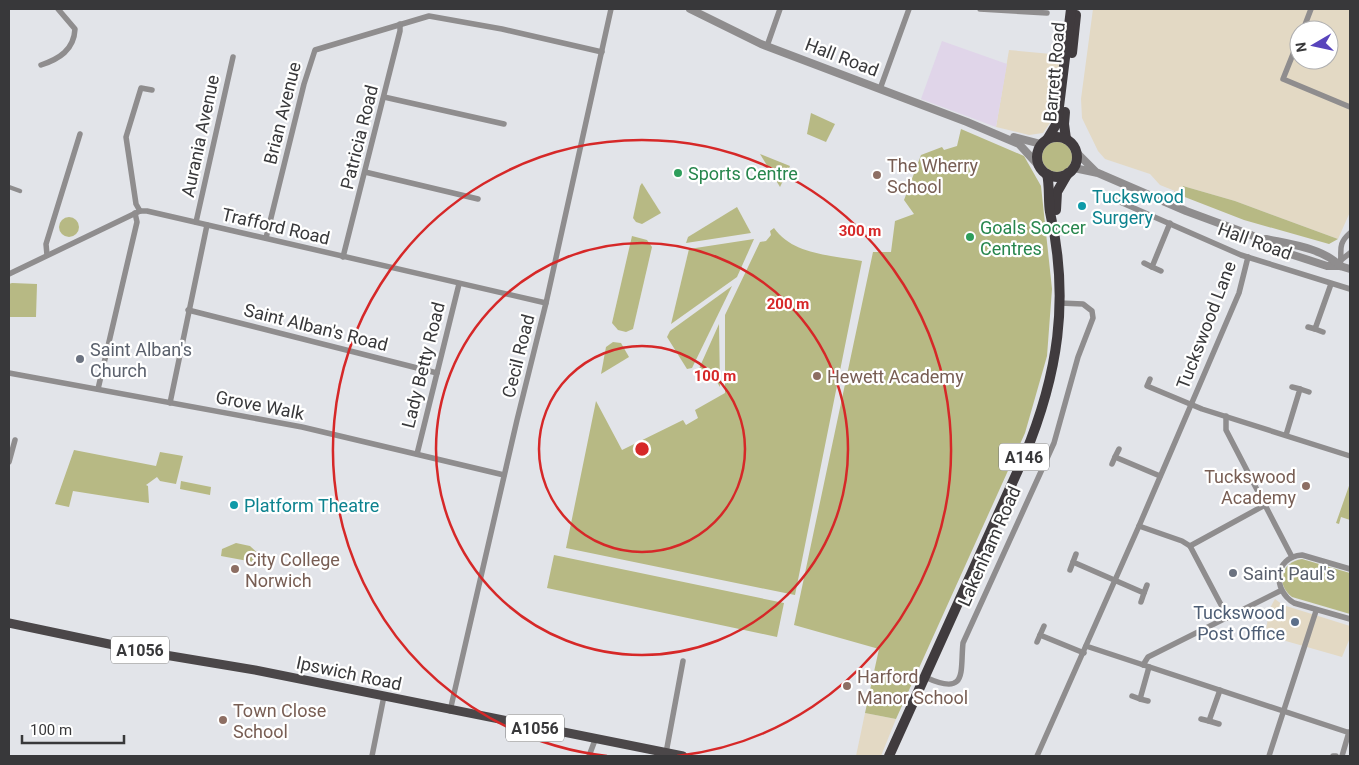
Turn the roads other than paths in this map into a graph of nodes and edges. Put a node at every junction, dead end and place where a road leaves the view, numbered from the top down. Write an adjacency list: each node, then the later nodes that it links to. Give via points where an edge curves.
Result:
1 (58, 9): 16 (street, via 75,28 75,37 64,54)
2 (611, 9): 13 (street, Cecil Road)
3 (690, 9): 12 (street, Hall Road)
4 (780, 9): 12 (street)
5 (909, 9): 17 (street)
6 (980, 9): 7 (street)
7 (989, 9): 10 (street)
8 (1071, 9): 25 (highway, Barrett Road, via 1057,123)
9 (1076, 9): 24 (highway, Barrett Road, via 1064,124)
10 (1046, 13)
11 (400, 24): 13 (street, Brian Avenue, via 429,16 502,28); 19 (street, Patricia Road); 42 (street, Brian Avenue, via 315,50 311,55)
12 (767, 46): 17 (street, Hall Road)
13 (602, 52): 57 (street, Cecil Road)
14 (233, 57): 37 (street, Aurania Avenue)
15 (1289, 64): 20 (street, via 1283,79)
16 (41, 65)
17 (880, 89): 22 (street, Hall Road)
18 (152, 90): 36 (street, via 138,86 126,137)
19 (384, 97): 21 (street); 29 (street, Patricia Road)
20 (1350, 107)
21 (504, 124)
22 (986, 129): 25 (street, Hall Road); 27 (street, Hall Road, via 1019,144)
23 (80, 134): 44 (street, via 46,244)
24 (1066, 139): 25 (highway, Hall Road, via 1058,136); 26 (highway, Hall Road)
25 (1044, 141): 27 (highway, via 1036,158)
26 (1076, 152): 28 (highway, A146); 30 (street, Hall Road)
27 (1039, 166): 31 (highway, Hall Road)
28 (1071, 171): 30 (street, Hall Road); 31 (highway, Hall Road, via 1058,177); 38 (highway, Lakenham Road / A146, via 1057,192)
29 (365, 172): 35 (street); 45 (street, Patricia Road)
30 (1098, 173): 47 (street, Hall Road, via 1251,235 1287,253 1327,266)
31 (1047, 174): 38 (highway, Lakenham Road / A146)
32 (9, 187): 33 (street)
33 (20, 191)
34 (1111, 198): 39 (street, Hall Road)
35 (478, 199)
36 (138, 212): 37 (street, Trafford Road); 44 (street); 67 (street)
37 (196, 222): 40 (street, Trafford Road)
38 (1053, 222): 56 (highway, Lakenham Road / A146)
39 (1170, 223): 46 (street, Hall Road); 49 (street)
40 (207, 225): 42 (street, Trafford Road); 58 (street)
41 (1350, 234): 47 (street, via 1339,252)
42 (266, 238): 45 (street, Trafford Road)
43 (1350, 253): 47 (street)
44 (47, 255): 52 (street)
45 (343, 257): 53 (street, Trafford Road)
46 (1248, 257): 54 (street, Hall Road); 72 (street, Tuckswood Lane, via 1239,293)
47 (1341, 263): 50 (street, Hall Road)
48 (1144, 264): 49 (street)
49 (1152, 267): 51 (street)
50 (1350, 269)
51 (1161, 271)
52 (9, 274)
53 (459, 284): 57 (street, Trafford Road); 63 (street, Lady Betty Road)
54 (1331, 284): 55 (street, Hall Road); 60 (street)
55 (1350, 290)
56 (1060, 303): 108 (highway, Lakenham Road / A146, via 1055,358 1036,428); 108 (street, Lakenham Road, via 1083,304 1092,311 1093,318 1078,357 1054,443 963,643 962,676 952,683 940,683)
57 (546, 304): 82 (street, Cecil Road)
58 (188, 310): 63 (street, Saint Alban's Road); 71 (street)
59 (1308, 327): 60 (street)
60 (1315, 329): 61 (street)
61 (1323, 332)
62 (9, 373): 67 (street, Grove Walk)
63 (437, 373): 77 (street, Lady Betty Road)
64 (1150, 379): 65 (street, Tuckswood Lane)
65 (1147, 386): 69 (street, Tuckswood Lane); 72 (street, Tuckswood Lane)
66 (1292, 387): 68 (street)
67 (98, 389): 71 (street, Grove Walk)
68 (1300, 389): 70 (street); 74 (street)
69 (1144, 392)
70 (1309, 392)
71 (170, 403): 77 (street, Grove Walk, via 302,427)
72 (1191, 404): 73 (street); 83 (street, Tuckswood Lane)
73 (1226, 416): 74 (street); 84 (street, via 1226,430)
74 (1286, 435): 78 (street)
75 (15, 440): 80 (street)
76 (1119, 449): 79 (street)
77 (417, 454): 82 (street, Grove Walk)
78 (1350, 456)
79 (1115, 457): 81 (street); 83 (street)
80 (9, 462)
81 (1112, 464)
82 (504, 475): 115 (street, Cecil Road)
83 (1160, 476): 85 (street, Tuckswood Lane)
84 (1265, 505): 86 (street); 88 (street)
85 (1139, 526): 86 (street); 92 (street, Tuckswood Lane)
86 (1190, 546): 98 (street)
87 (1076, 554): 89 (street)
88 (1292, 557): 90 (street, via 1302,555); 94 (street, via 1279,572)
89 (1073, 562): 91 (street); 92 (street)
90 (1350, 569)
91 (1070, 570)
92 (1115, 580): 95 (street); 104 (street, Tuckswood Lane)
93 (1147, 585): 95 (street)
94 (1280, 591): 97 (street, via 1294,603); 98 (street)
95 (1144, 593): 96 (street)
96 (1141, 602)
97 (1316, 611): 99 (street); 114 (street)
98 (1228, 618): 107 (street, via 1148,657)
99 (1350, 619)
100 (9, 623): 110 (main road, Ipswich Road / A1056)
101 (1044, 626): 102 (street)
102 (1040, 635): 103 (street); 105 (street)
103 (1036, 642)
104 (1086, 646): 105 (street, Tuckswood Lane); 107 (street)
105 (1084, 652): 128 (street, Tuckswood Lane)
106 (683, 660): 122 (street)
107 (1146, 666): 109 (street); 112 (street)
108 (926, 677): 119 (highway, Lakenham Road / A146)
109 (1220, 690): 114 (street); 117 (street)
110 (384, 696): 115 (main road, Ipswich Road / A1056); 123 (street)
111 (1132, 696): 112 (street)
112 (1140, 699): 113 (street)
113 (1148, 701)
114 (1284, 710): 120 (street); 129 (street)
115 (450, 711): 121 (main road, Ipswich Road / A1056)
116 (1201, 719): 117 (street)
117 (1209, 721): 118 (street)
118 (1219, 724)
119 (903, 725): 126 (highway, Lakenham Road / A146); 127 (highway, Lakenham Road / A146)
120 (1350, 733): 130 (street)
121 (595, 740): 122 (main road, Ipswich Road / A1056); 124 (street)
122 (666, 753): 125 (main road, Ipswich Road / A1056)
123 (372, 756)
124 (588, 756)
125 (683, 756)
126 (888, 756)
127 (896, 756)
128 (1037, 756)
129 (1269, 756)
130 (1342, 756)

